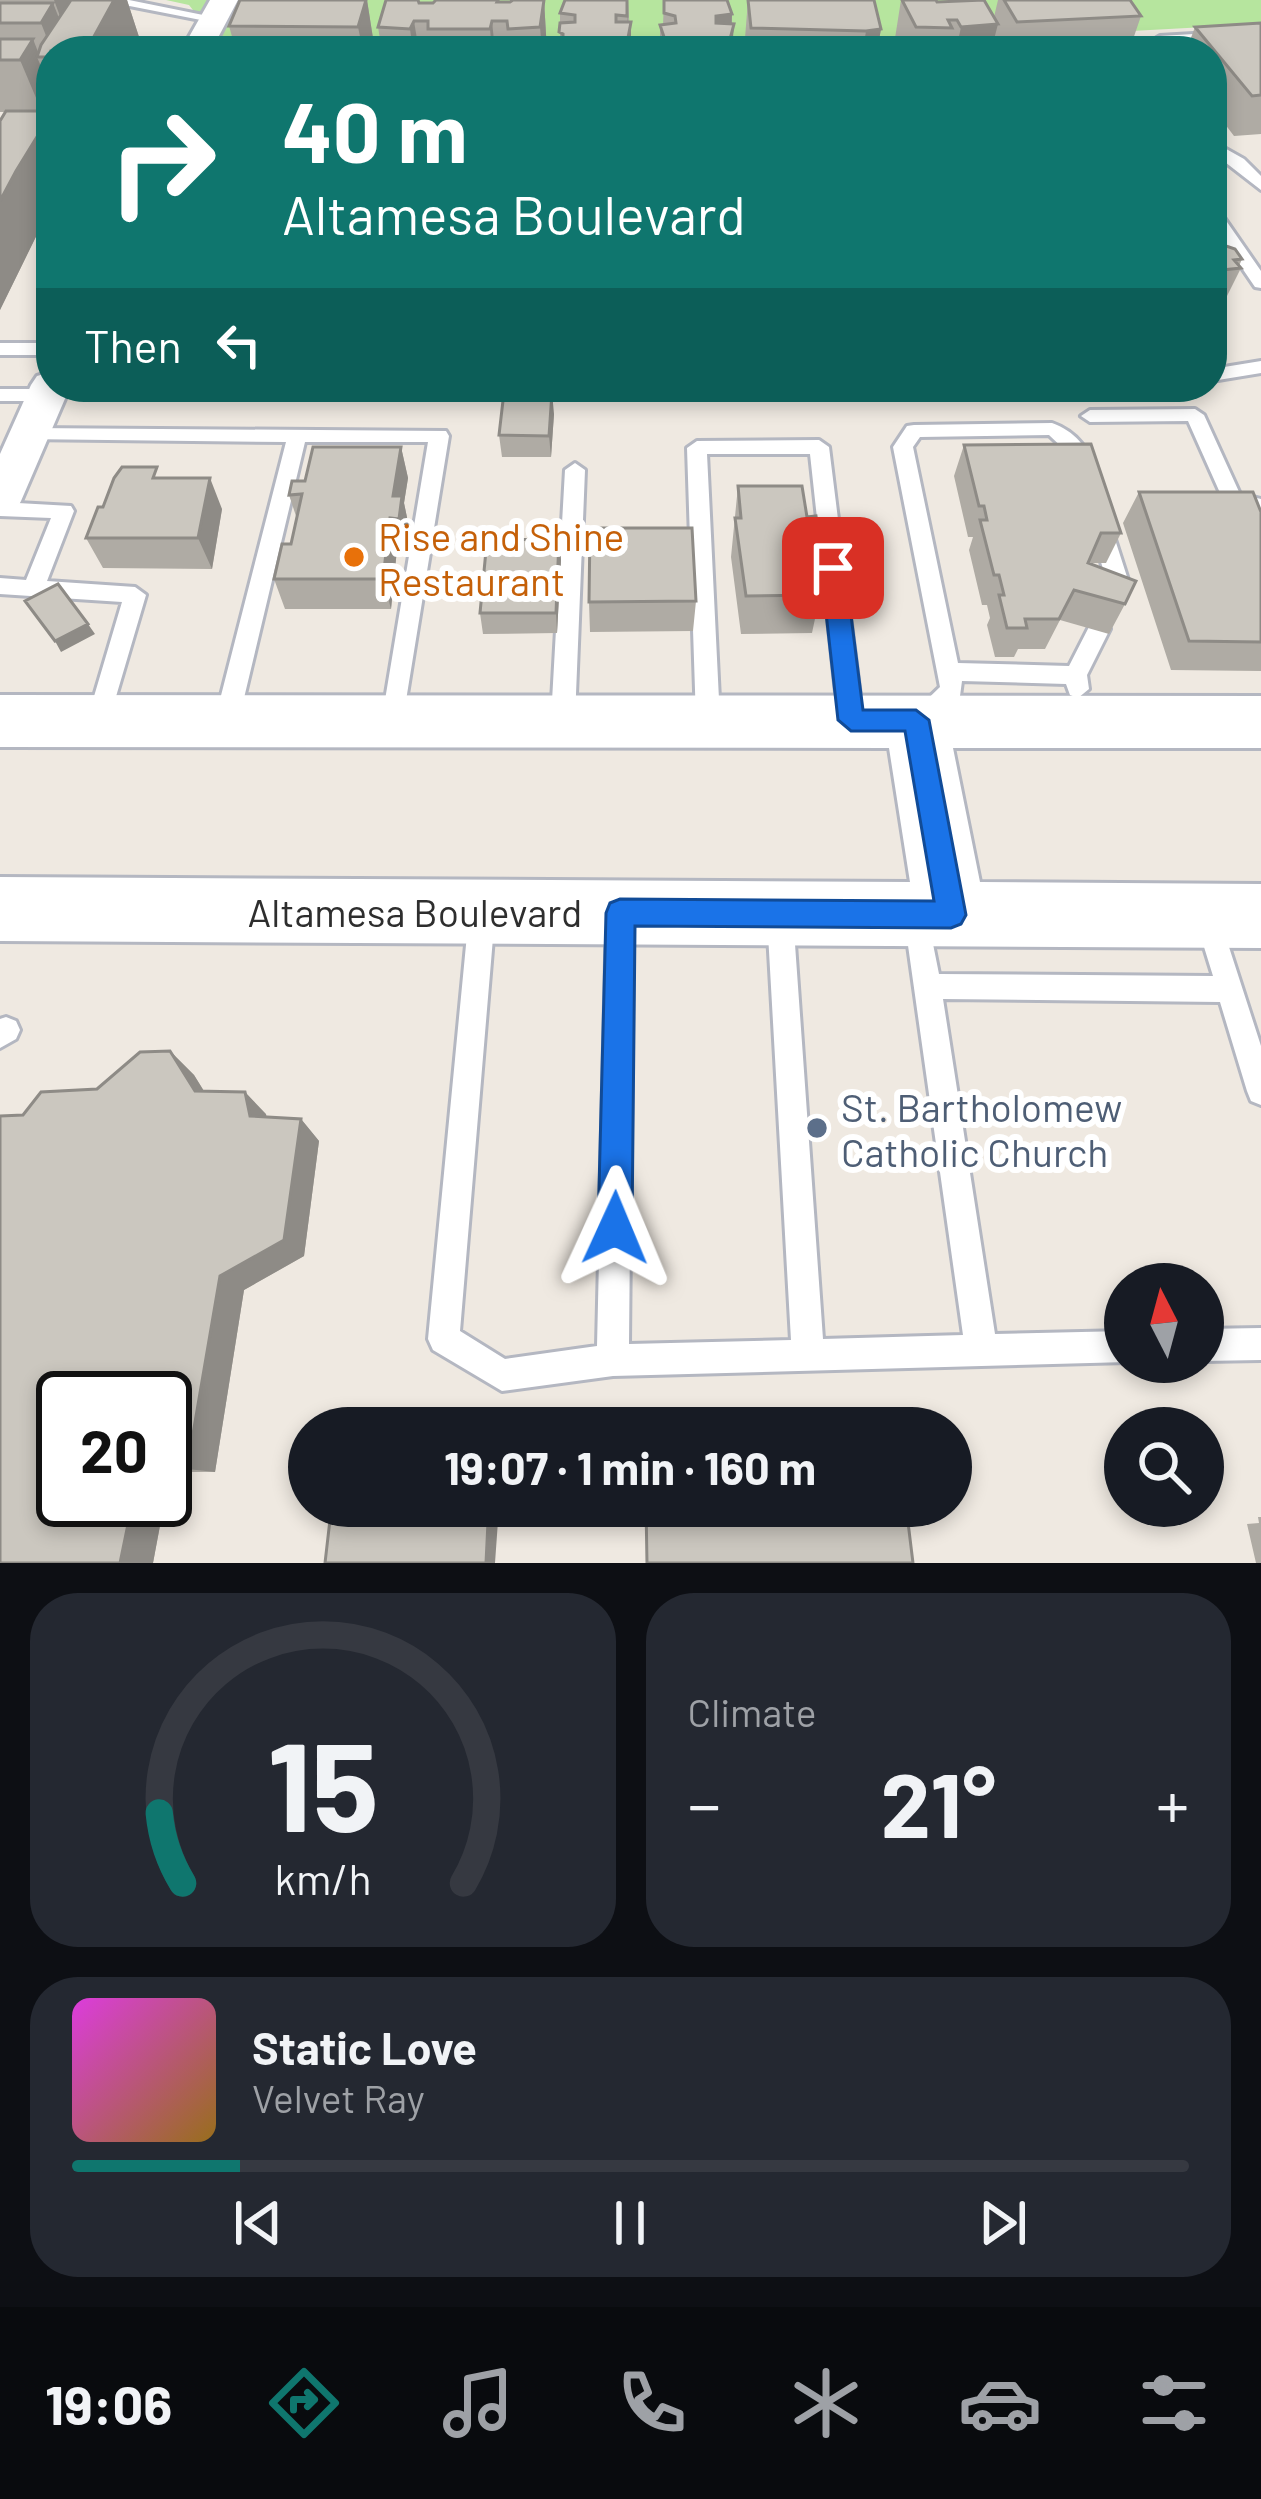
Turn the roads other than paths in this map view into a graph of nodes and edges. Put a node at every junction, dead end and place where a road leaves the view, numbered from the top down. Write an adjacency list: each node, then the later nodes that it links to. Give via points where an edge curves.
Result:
1 (106, 0): 2 (lane)
2 (218, 9): 4 (street)
3 (1261, 34): 5 (lane)
4 (204, 36)
5 (1227, 36)
6 (1227, 155): 7 (lane)
7 (1261, 185)
8 (1227, 234): 9 (lane)
9 (1261, 283)
10 (0, 349): 11 (lane)
11 (36, 349)
12 (1261, 367): 13 (lane)
13 (1227, 373)
14 (36, 391): 15 (lane)
15 (0, 395)
16 (43, 402): 19 (street)
17 (1090, 416): 22 (lane, via 1195,415 1232,500)
18 (297, 435): 19 (lane); 28 (lane, via 439,436); 29 (lane)
19 (16, 452): 21 (street)
20 (575, 470): 30 (lane)
21 (0, 505): 24 (lane, via 64,511)
22 (1261, 506)
23 (0, 586): 24 (lane)
24 (33, 590): 31 (lane, via 135,596)
25 (1078, 698): 26 (main road); 26 (lane, via 1118,583 1078,450 1052,430 914,431 903,447); 34 (main road)
26 (905, 704): 32 (main road); 32 (lane, via 819,447 697,448); 40 (main road)
27 (314, 718): 28 (main road); 29 (main road); 35 (main road, via 249,757)
28 (394, 718): 30 (main road)
29 (226, 719): 31 (main road)
30 (563, 719): 32 (main road)
31 (99, 720): 33 (main road)
32 (708, 720)
33 (0, 721)
34 (1261, 722)
35 (0, 763)
36 (0, 909): 37 (main road, Altamesa Boulevard)
37 (482, 911): 38 (main road, Altamesa Boulevard); 50 (lane, via 444,1340 502,1375)
38 (620, 913): 39 (main road, Altamesa Boulevard); 50 (lane)
39 (780, 913): 40 (main road, Altamesa Boulevard); 49 (lane)
40 (934, 915): 41 (main road, Altamesa Boulevard); 42 (lane)
41 (1234, 916): 43 (lane)
42 (927, 986): 43 (lane); 48 (lane)
43 (1230, 989): 44 (lane)
44 (1261, 1090)
45 (1261, 1344): 46 (lane)
46 (1224, 1345)
47 (1104, 1347): 48 (lane)
48 (981, 1350): 49 (lane)
49 (808, 1352): 50 (lane)
50 (613, 1360)

